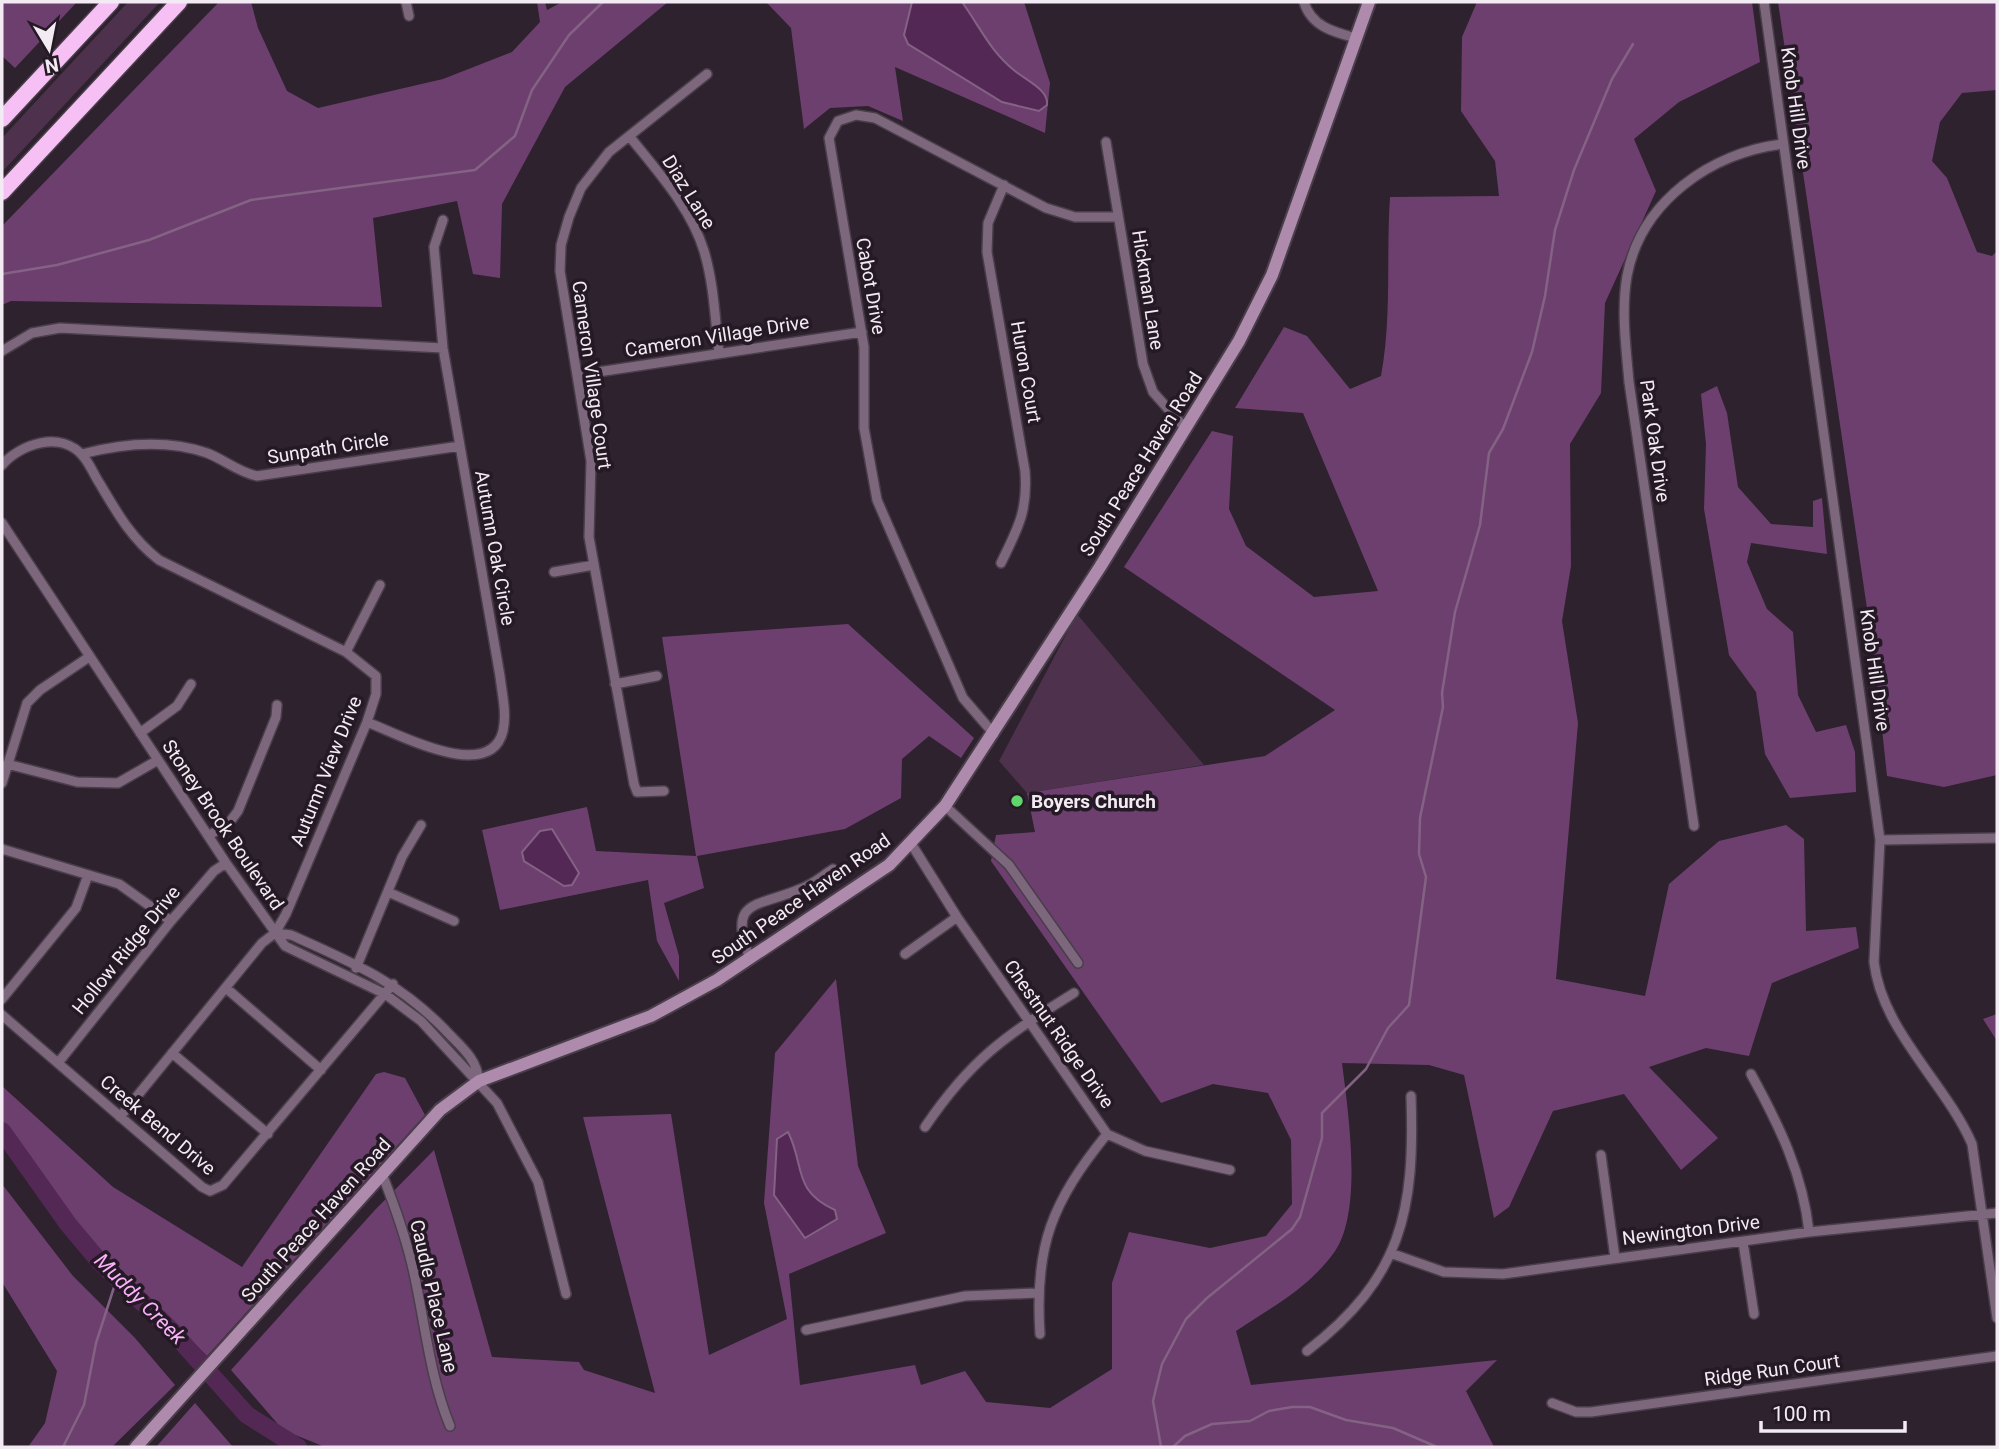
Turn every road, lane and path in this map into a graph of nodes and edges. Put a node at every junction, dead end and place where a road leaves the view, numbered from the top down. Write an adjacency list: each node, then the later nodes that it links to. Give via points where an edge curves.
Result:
1 (111, 2): 10 (highway)
2 (179, 2): 15 (highway)
3 (406, 2): 7 (street)
4 (1304, 2): 8 (street, via 1321,27)
5 (1369, 2): 8 (main road, South Peace Haven Road)
6 (1764, 2): 13 (street, Knob Hill Drive)
7 (409, 16)
8 (1356, 38): 23 (main road, South Peace Haven Road, via 1272,275)
9 (707, 74): 11 (street, Cameron Village Court)
10 (2, 120)
11 (630, 137): 21 (street, Diaz Lane, via 674,192 703,248); 22 (street, Cameron Village Court, via 609,152 581,188 561,244 562,295)
12 (1106, 142): 16 (street, Hickman Lane)
13 (1783, 144): 47 (street, Park Oak Drive, via 1735,154 1670,196 1638,240 1628,275 1624,309 1629,382); 50 (street, Knob Hill Drive)
14 (1004, 185): 16 (street, Cabot Drive, via 1060,214); 18 (street, Cabot Drive, via 875,118 856,115 838,121 829,138); 28 (street, Huron Court, via 988,223 987,252 1027,496 1023,518)
15 (2, 192)
16 (1118, 217): 23 (street, Hickman Lane, via 1143,364 1153,393)
17 (443, 220): 19 (street, Autumn Oak Circle, via 434,247)
18 (862, 332): 21 (street, Cameron Village Drive); 40 (street, Cabot Drive, via 864,428 877,500 958,689)
19 (443, 348): 20 (street, via 60,328 32,333); 24 (street, Autumn Oak Circle)
20 (2, 351)
21 (719, 353): 22 (street, Cameron Village Drive)
22 (578, 375): 29 (street, Cameron Village Court, via 591,461 589,524)
23 (1186, 429): 40 (main road, South Peace Haven Road)
24 (460, 446): 25 (street, Sunpath Circle, via 257,476 210,454 174,445 127,444); 38 (street, Autumn Oak Circle, via 500,676 503,730 494,747 465,756)
25 (82, 454): 26 (street, via 42,442 22,447); 32 (street, Autumn View Drive, via 134,538 159,560)
26 (2, 465)
27 (2, 523): 33 (street, Stoney Brook Boulevard)
28 (1001, 563)
29 (594, 565): 30 (street); 36 (street, Cameron Village Court)
30 (554, 572)
31 (380, 585): 32 (street)
32 (346, 652): 38 (street, Autumn View Drive, via 376,676)
33 (89, 657): 39 (street, Stoney Brook Boulevard); 42 (street, via 27,703)
34 (657, 676): 36 (street)
35 (191, 684): 39 (street, via 177,706)
36 (615, 684): 44 (street, Cameron Village Court, via 637,792)
37 (277, 705): 48 (street, via 238,811)
38 (368, 722): 60 (street, Autumn View Drive)
39 (140, 733): 41 (street, Stoney Brook Boulevard)
40 (994, 734): 45 (main road, South Peace Haven Road)
41 (158, 760): 42 (street, via 118,783 76,782); 48 (street, Stoney Brook Boulevard)
42 (8, 764): 43 (street)
43 (2, 783)
44 (664, 791)
45 (945, 806): 51 (main road, South Peace Haven Road); 63 (street, via 1009,865)
46 (421, 825): 56 (street)
47 (1694, 826)
48 (208, 836): 53 (street, Stoney Brook Boulevard)
49 (1997, 838): 50 (street)
50 (1880, 840): 86 (street, Knob Hill Drive, via 1876,982 1894,1019 1962,1121 1978,1168)
51 (912, 845): 57 (street, Chestnut Ridge Drive); 62 (main road, South Peace Haven Road)
52 (2, 849): 55 (street)
53 (226, 863): 58 (street, Hollow Ridge Drive); 60 (street, Stoney Brook Boulevard)
54 (833, 869): 62 (street, via 803,889 747,910 740,931)
55 (88, 875): 58 (street, via 136,893); 70 (street, via 76,908)
56 (388, 892): 59 (street); 64 (street)
57 (957, 917): 61 (street); 72 (street, Chestnut Ridge Drive)
58 (171, 921): 74 (street, Hollow Ridge Drive)
59 (454, 921)
60 (275, 933): 64 (street, via 291,935); 65 (street, Stoney Brook Boulevard, via 285,946); 67 (street, Autumn View Drive)
61 (905, 954)
62 (750, 959): 77 (main road, South Peace Haven Road, via 651,1016)
63 (1078, 963)
64 (357, 965): 65 (street); 66 (street)
65 (352, 975): 69 (street, Stoney Brook Boulevard)
66 (393, 984): 69 (street, Creek Bend Drive); 77 (street, via 466,1051 477,1066)
67 (226, 988): 73 (street, Autumn View Drive); 75 (street)
68 (1074, 993): 72 (street)
69 (385, 994): 75 (street, Creek Bend Drive); 77 (street, Stoney Brook Boulevard, via 421,1021)
70 (2, 999)
71 (2, 1015): 74 (street, Creek Bend Drive)
72 (1029, 1021): 80 (street, via 971,1065); 82 (street, Chestnut Ridge Drive)
73 (172, 1054): 79 (street, Autumn View Drive); 81 (street)
74 (58, 1063): 79 (street, Creek Bend Drive)
75 (321, 1070): 81 (street, Creek Bend Drive)
76 (1751, 1074): 88 (street, via 1795,1165)
77 (479, 1081): 85 (main road, South Peace Haven Road, via 440,1110); 93 (street, via 509,1123 538,1182)
78 (1411, 1096): 90 (street, via 1409,1189)
79 (120, 1117): 81 (street, Creek Bend Drive, via 210,1191 223,1185)
80 (925, 1128)
81 (268, 1134)
82 (1107, 1134): 84 (street, Chestnut Ridge Drive, via 1145,1151); 92 (street, via 1059,1202 1045,1243)
83 (1601, 1155): 91 (street)
84 (1230, 1171)
85 (382, 1174): 101 (street, Caudle Place Lane, via 416,1282 429,1358); 102 (main road, South Peace Haven Road)
86 (1982, 1213): 87 (street, Newington Drive); 88 (street, Newington Drive); 95 (street, Knob Hill Drive)
87 (1997, 1213)
88 (1809, 1232): 89 (street, Newington Drive)
89 (1743, 1242): 91 (street, Newington Drive); 94 (street)
90 (1393, 1254): 91 (street, Newington Drive, via 1444,1272 1470,1274 1503,1274); 98 (street, via 1352,1312)
91 (1615, 1258)
92 (1037, 1293): 96 (street, via 965,1296); 97 (street)
93 (566, 1294)
94 (1754, 1314)
95 (1997, 1318)
96 (806, 1330)
97 (1040, 1334)
98 (1307, 1351)
99 (1997, 1356): 100 (street, Ridge Run Court, via 1591,1412)
100 (1552, 1404)
101 (450, 1426)
102 (136, 1447)

